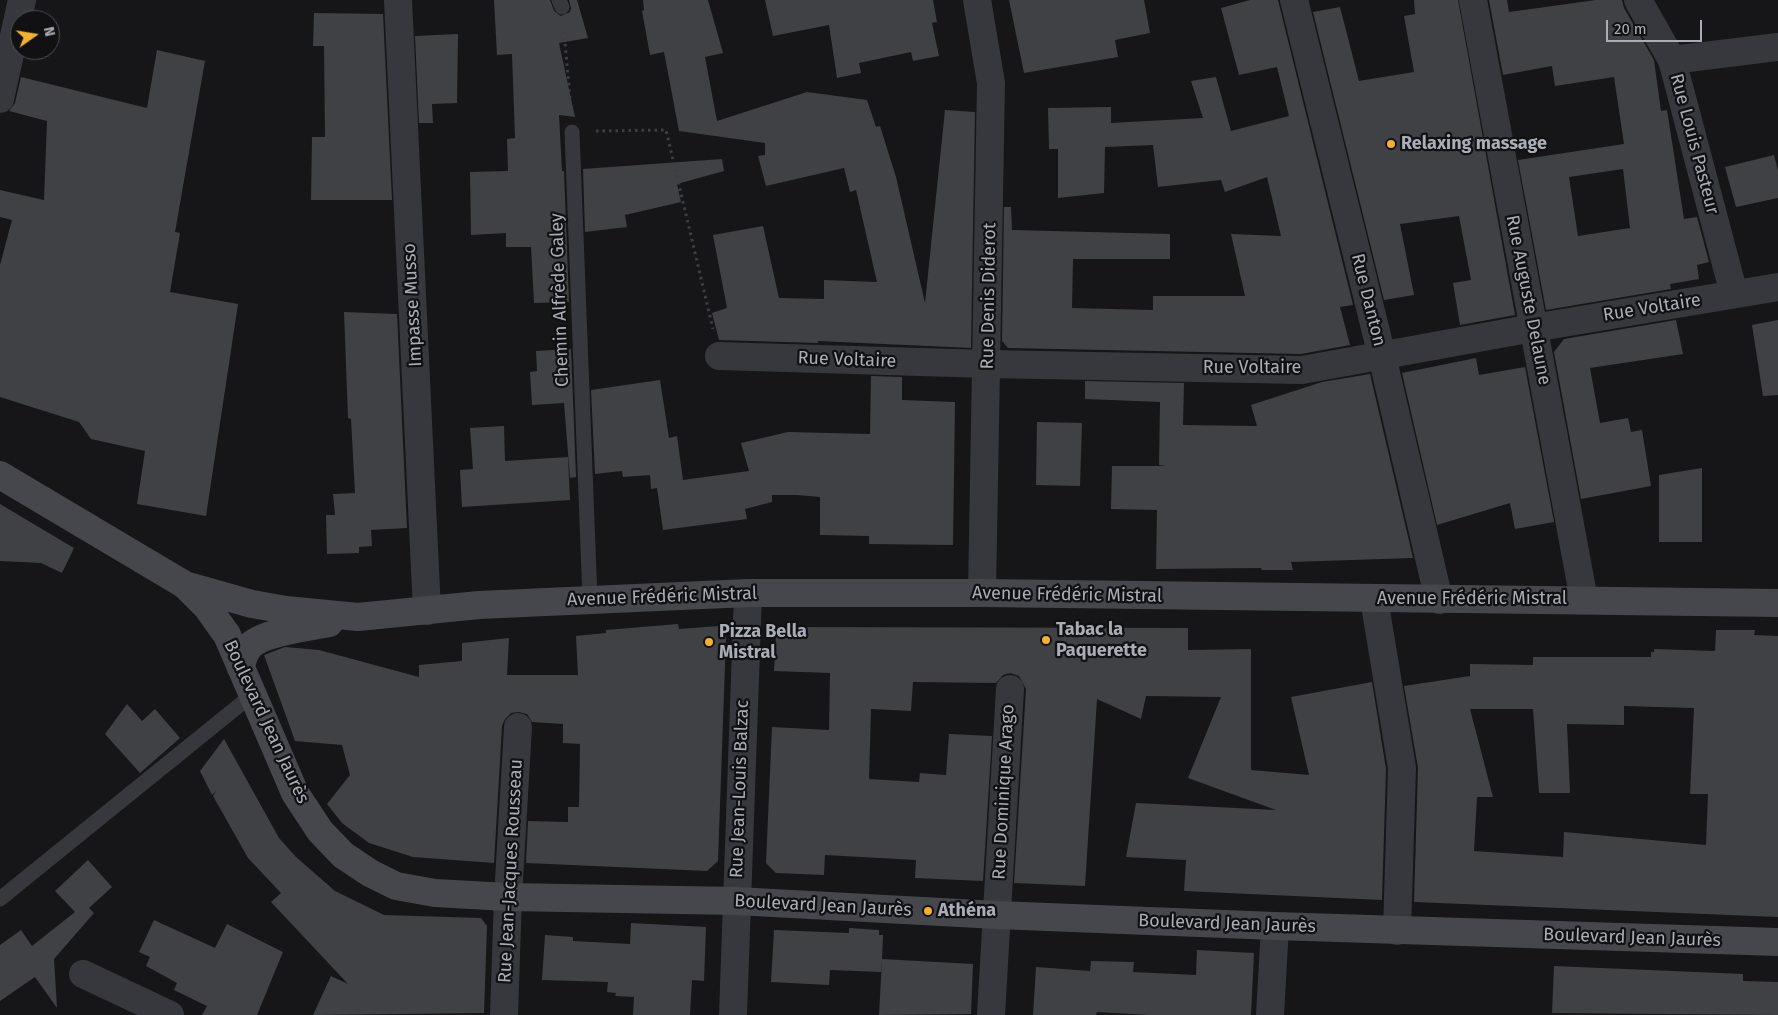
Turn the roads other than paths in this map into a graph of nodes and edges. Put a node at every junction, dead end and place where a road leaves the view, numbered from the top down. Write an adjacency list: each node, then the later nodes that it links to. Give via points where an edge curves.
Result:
1 (22, 0): 9 (street)
2 (398, 0): 26 (street, Impasse Musso)
3 (977, 0): 16 (street, Rue Denis Diderot, via 991,83)
4 (1294, 0): 15 (street, Rue Danton)
5 (1473, 0): 13 (street, Rue Auguste Delaune)
6 (1638, 0): 8 (street, Rue Louis Pasteur)
7 (1778, 47): 8 (street)
8 (1672, 60): 12 (street, Rue Louis Pasteur)
9 (0, 99)
10 (572, 132): 21 (lane, Chemin Alfrède Galey)
11 (1778, 287): 12 (street, Rue Voltaire)
12 (1734, 294): 13 (street, Rue Voltaire)
13 (1533, 328): 15 (street, Rue Voltaire); 24 (street, Rue Auguste Delaune)
14 (719, 356): 16 (street, Rue Voltaire)
15 (1382, 356): 16 (street, Rue Voltaire, via 1302,370); 23 (street, Rue Danton)
16 (988, 364): 20 (street, Rue Denis Diderot)
17 (0, 475): 18 (main road)
18 (184, 585): 27 (main road, Avenue Frédéric Mistral, via 269,607 317,615); 28 (main road, Boulevard Jean Jaurès, via 208,607 227,635)
19 (748, 593): 20 (main road, Avenue Frédéric Mistral); 21 (main road, Avenue Frédéric Mistral); 34 (street, Rue Jean-Louis Balzac)
20 (982, 594): 22 (main road, Avenue Frédéric Mistral)
21 (590, 599): 26 (main road, Avenue Frédéric Mistral)
22 (1374, 599): 23 (main road, Avenue Frédéric Mistral); 37 (street, via 1402,768)
23 (1440, 600): 24 (main road, Avenue Frédéric Mistral)
24 (1584, 600): 25 (main road, Avenue Frédéric Mistral)
25 (1778, 603)
26 (427, 610): 27 (main road, Avenue Frédéric Mistral)
27 (358, 617): 28 (main road, Avenue Frédéric Mistral, via 261,638 250,646)
28 (241, 668): 30 (main road, Boulevard Jean Jaurès)
29 (1010, 689): 35 (street, Rue Dominique Arago)
30 (252, 695): 32 (main road, Boulevard Jean Jaurès, via 295,793 320,831 343,855 396,886 435,893); 33 (lane)
31 (518, 727): 32 (street, Rue Jean-Jacques Rousseau)
32 (508, 897): 34 (main road, Boulevard Jean Jaurès); 41 (street, Rue Jean-Jacques Rousseau)
33 (0, 899)
34 (736, 901): 35 (main road, Boulevard Jean Jaurès); 42 (street, Rue Jean-Louis Balzac)
35 (997, 915): 36 (main road, Boulevard Jean Jaurès); 43 (street, Rue Dominique Arago)
36 (1275, 926): 37 (main road, Boulevard Jean Jaurès); 44 (street)
37 (1397, 931): 38 (main road, Boulevard Jean Jaurès)
38 (1778, 942)
39 (83, 974): 40 (street)
40 (170, 1015)
41 (504, 1015)
42 (733, 1015)
43 (991, 1015)
44 (1270, 1015)

